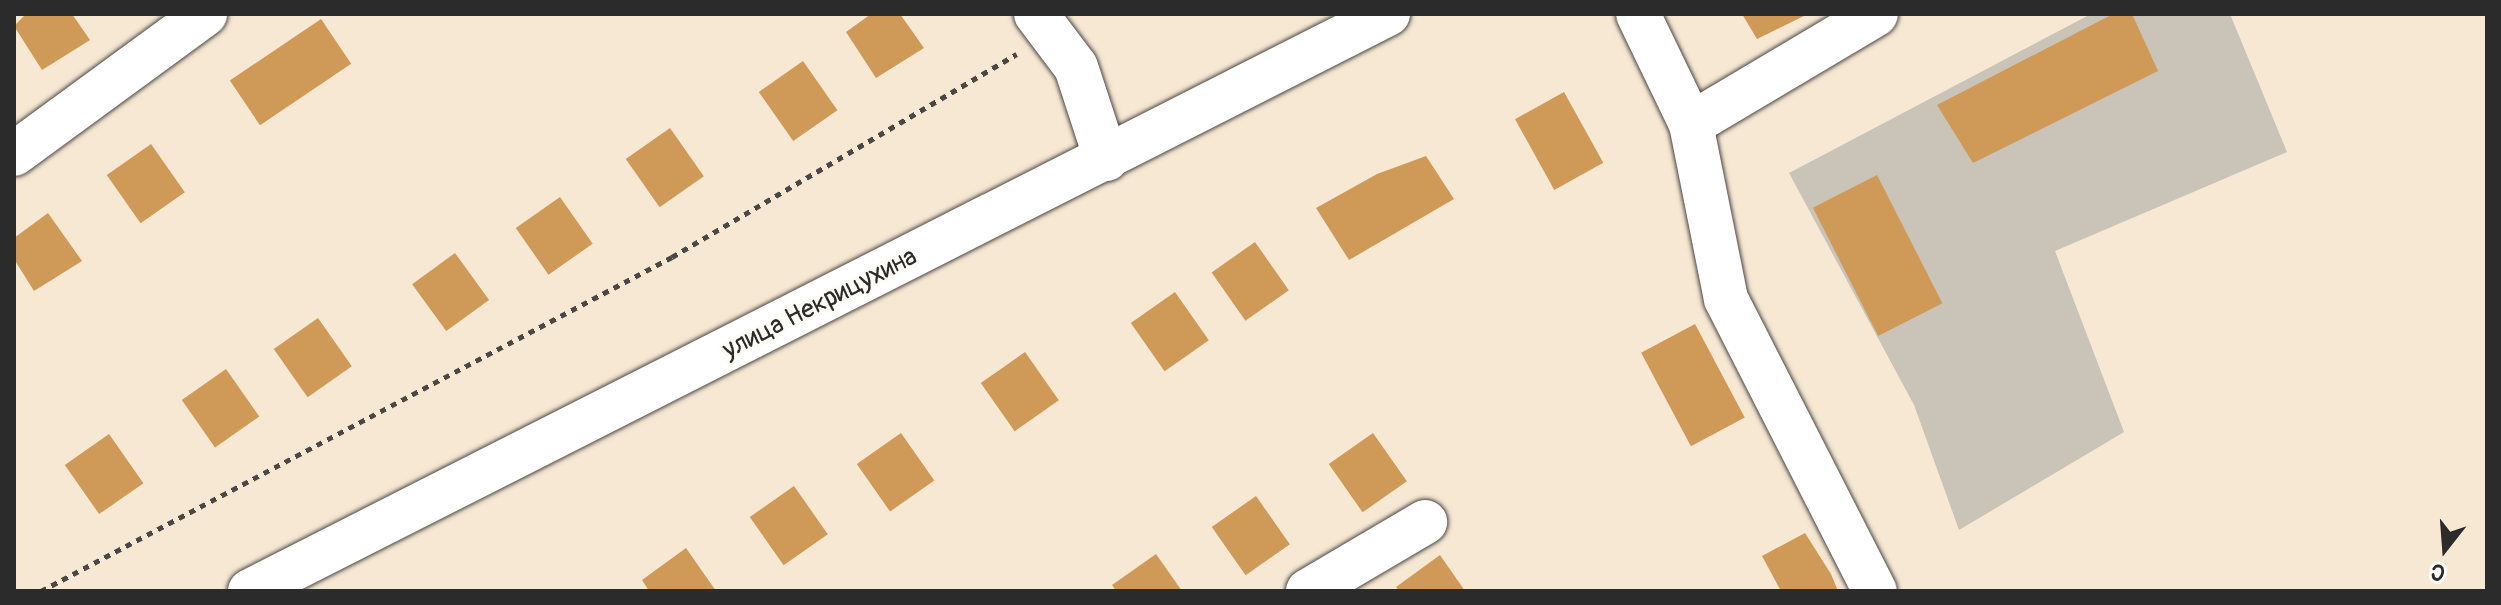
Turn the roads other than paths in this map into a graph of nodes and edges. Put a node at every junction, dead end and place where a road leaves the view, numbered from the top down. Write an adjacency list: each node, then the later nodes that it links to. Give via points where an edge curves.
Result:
1 (205, 14): 7 (street)
2 (1388, 14): 8 (street, улица Некрицухина)
3 (1638, 14): 6 (street)
4 (1876, 14): 6 (street)
5 (1043, 24): 8 (street, via 1076,67)
6 (1691, 124): 13 (street, via 1726,299)
7 (14, 154)
8 (1106, 159): 11 (street, улица Некрицухина)
9 (1425, 522): 10 (street)
10 (1367, 577): 12 (street)
11 (250, 591)
12 (1308, 591)
13 (1875, 591)

